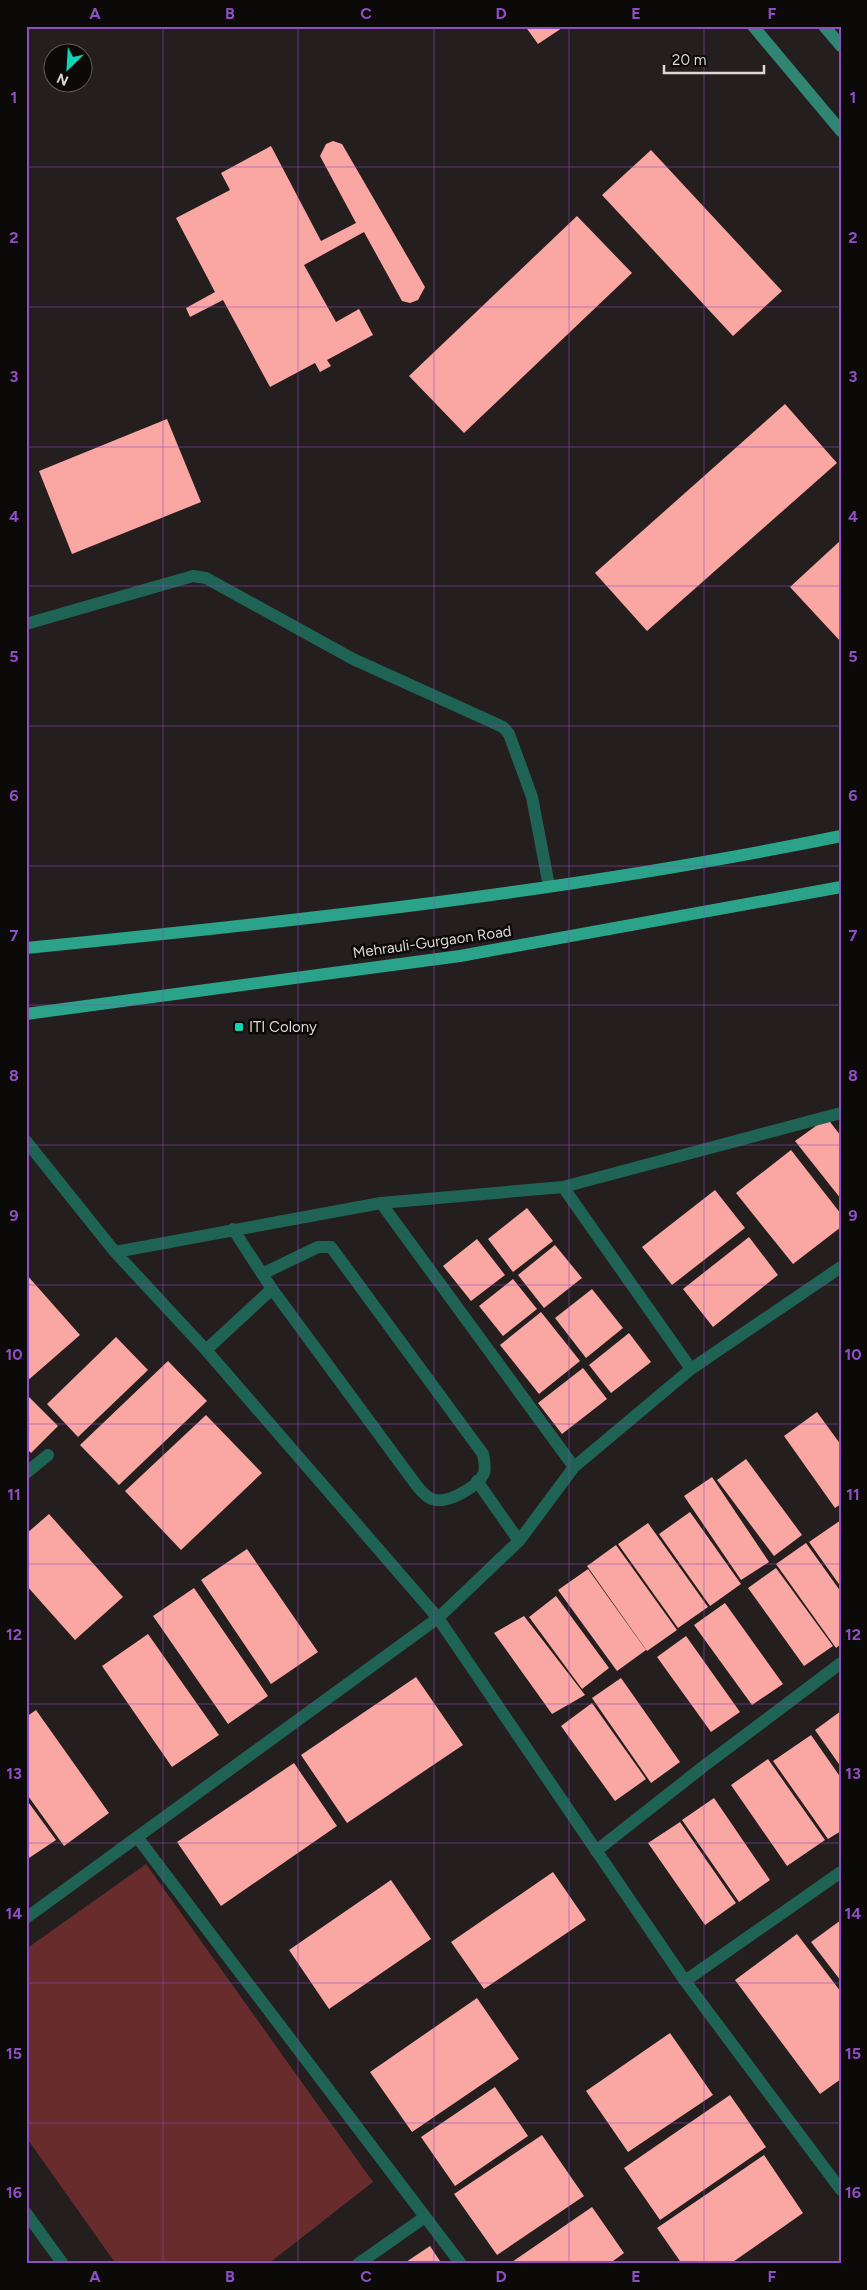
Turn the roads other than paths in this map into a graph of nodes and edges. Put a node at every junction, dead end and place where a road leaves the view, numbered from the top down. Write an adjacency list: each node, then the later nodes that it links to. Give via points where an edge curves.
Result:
1 (753, 26): 4 (street)
2 (824, 26): 3 (street)
3 (841, 46)
4 (841, 131)
5 (26, 624): 7 (street, via 193,576 206,578 353,659 503,727 509,734 532,797)
6 (841, 836): 7 (main road)
7 (549, 886): 9 (main road, via 255,926)
8 (841, 887): 10 (main road, Mehrauli-Gurgaon Road, via 460,956)
9 (26, 948)
10 (26, 1014)
11 (841, 1114): 13 (street)
12 (26, 1141): 16 (street)
13 (563, 1187): 14 (street); 21 (street)
14 (381, 1203): 15 (street); 23 (street)
15 (233, 1229): 16 (street); 18 (street)
16 (115, 1252): 20 (street)
17 (840, 1268): 21 (street)
18 (262, 1274): 19 (street); 25 (street, via 318,1247 331,1247 483,1454 484,1474)
19 (272, 1289): 20 (street); 25 (street, via 417,1486 430,1499 442,1501 452,1498)
20 (206, 1350): 27 (street)
21 (691, 1369): 23 (street)
22 (48, 1455): 24 (street)
23 (574, 1467): 26 (street)
24 (26, 1474)
25 (477, 1482): 26 (street)
26 (519, 1541): 27 (street)
27 (438, 1618): 29 (street); 30 (street)
28 (841, 1663): 30 (street)
29 (137, 1837): 32 (street); 36 (street)
30 (596, 1851): 33 (street)
31 (841, 1872): 33 (street)
32 (26, 1918)
33 (685, 1981): 34 (street)
34 (841, 2190)
35 (26, 2213): 37 (street)
36 (425, 2217): 38 (street); 39 (street)
37 (63, 2264)
38 (358, 2264)
39 (461, 2264)

